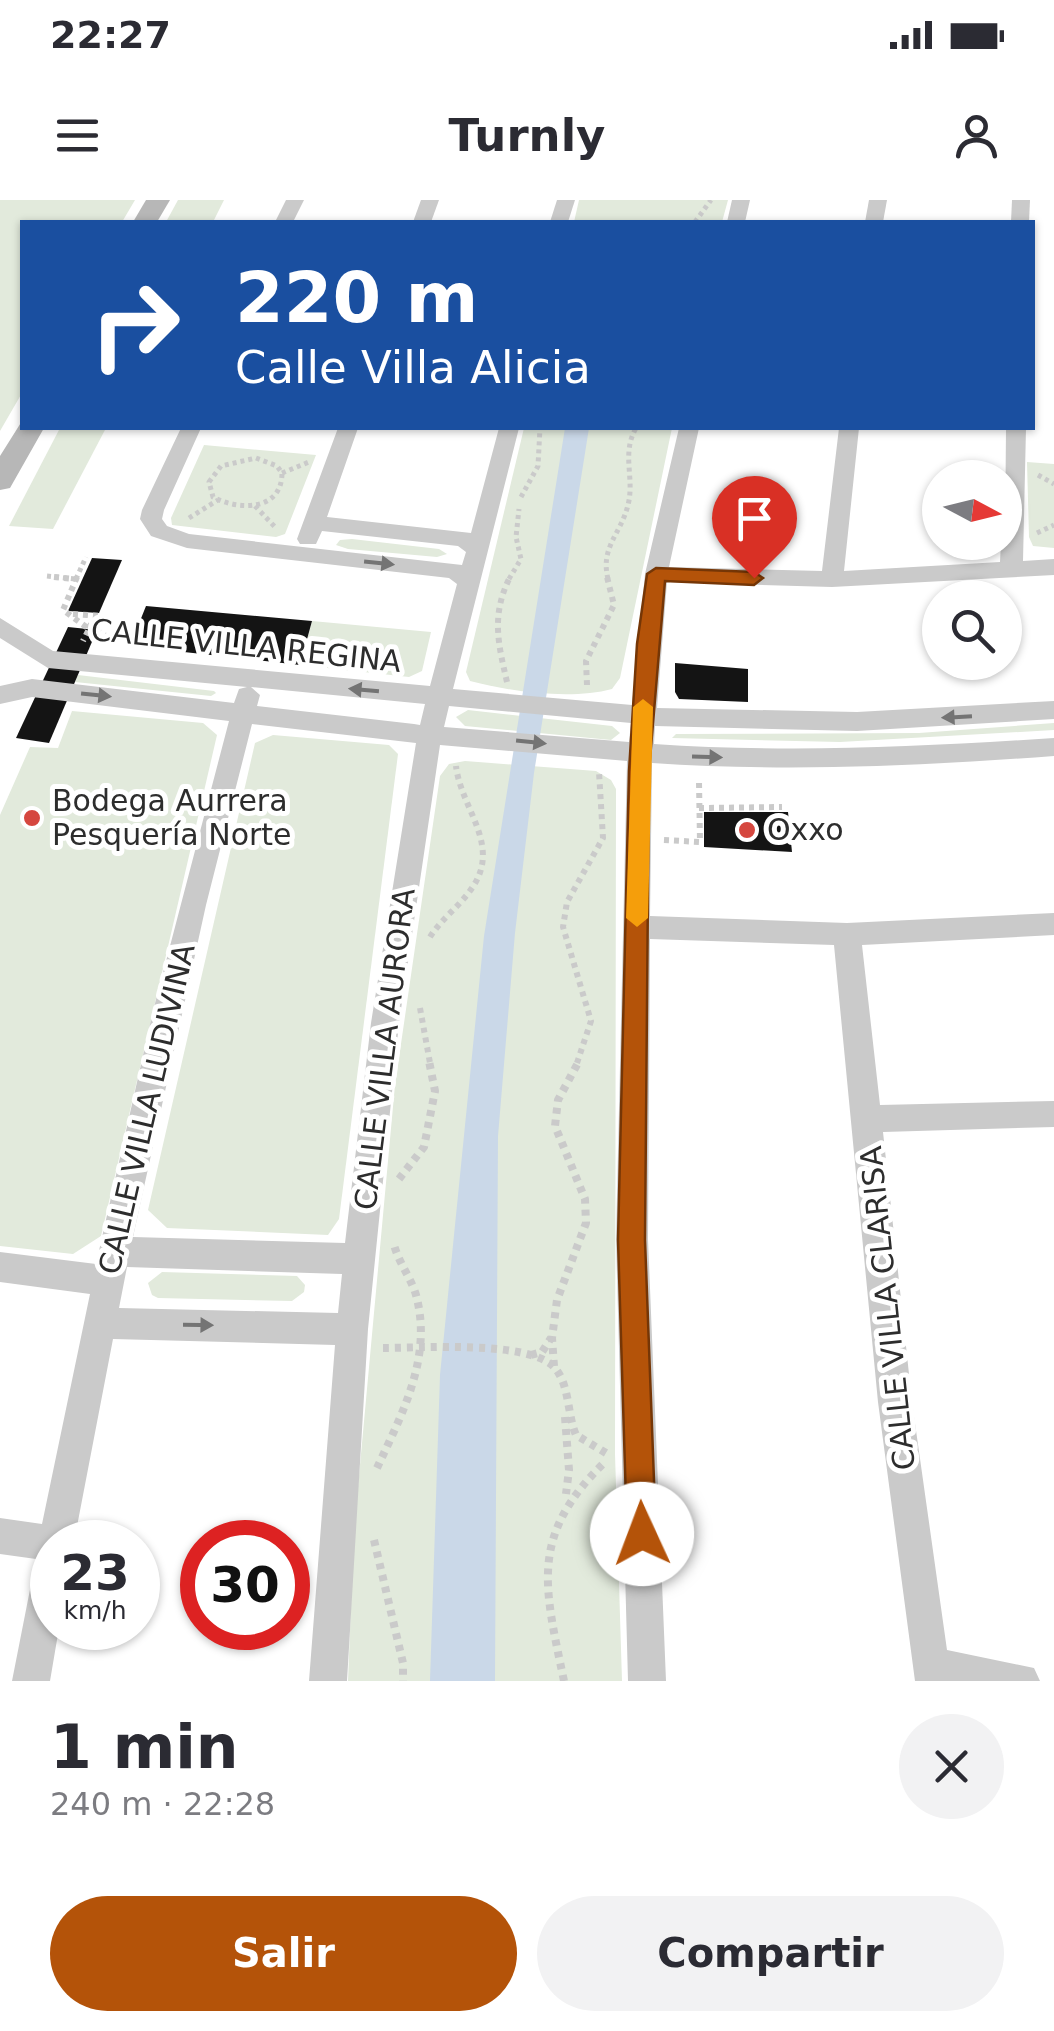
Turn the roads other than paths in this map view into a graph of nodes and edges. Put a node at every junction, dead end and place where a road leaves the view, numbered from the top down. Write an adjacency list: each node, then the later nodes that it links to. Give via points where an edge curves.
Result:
1 (29, 430): 8 (main road)
2 (189, 430): 10 (street, via 153,510 155,527 176,540)
3 (347, 430): 9 (street)
4 (508, 430): 11 (street, CALLE VILLA AURORA)
5 (689, 430): 14 (street)
6 (849, 430): 15 (street)
7 (1016, 430): 13 (street)
8 (0, 481)
9 (315, 523): 10 (street); 11 (street)
10 (302, 555): 11 (street, one-way to 11)
11 (471, 555): 21 (street, CALLE VILLA AURORA)
12 (1054, 567): 13 (street)
13 (1011, 571): 15 (street)
14 (656, 574): 15 (street); 22 (street)
15 (832, 578)
16 (8, 634): 17 (street, CALLE VILLA REGINA, via 48,659); 18 (street, via 36,669 23,686)
17 (252, 679): 20 (street, CALLE VILLA LUDIVINA); 21 (street, CALLE VILLA REGINA, one-way to 17)
18 (0, 695): 20 (street, CALLE VILLA REGINA, one-way to 20, via 32,688)
19 (1054, 710): 22 (street, one-way to 22, via 734,721)
20 (243, 712): 21 (street, CALLE VILLA REGINA); 30 (street, CALLE VILLA LUDIVINA, via 178,964)
21 (435, 714): 22 (street, CALLE VILLA REGINA, one-way to 22, via 487,738 575,747); 22 (street, CALLE VILLA REGINA, via 502,695 584,701); 29 (street, CALLE VILLA AURORA, via 385,1023)
22 (640, 735): 23 (street, one-way to 23, via 698,757 906,756); 25 (street)
23 (1054, 746)
24 (1054, 924): 26 (street)
25 (637, 927): 26 (street); 41 (street, via 632,1240)
26 (847, 934): 28 (street, CALLE VILLA CLARISA)
27 (1054, 1114): 28 (street)
28 (869, 1119): 38 (street, CALLE VILLA CLARISA, via 889,1372)
29 (360, 1259): 30 (street); 33 (street, CALLE VILLA AURORA)
30 (112, 1266): 31 (street); 32 (street, CALLE VILLA LUDIVINA)
31 (0, 1267)
32 (100, 1323): 33 (street, one-way to 33); 34 (street, CALLE VILLA LUDIVINA)
33 (352, 1338): 40 (street, CALLE VILLA AURORA)
34 (59, 1520)
35 (0, 1536): 36 (street)
36 (30, 1540)
37 (37, 1650): 39 (street)
38 (933, 1673): 42 (street)
39 (31, 1681)
40 (328, 1681)
41 (647, 1681)
42 (1020, 1681)

